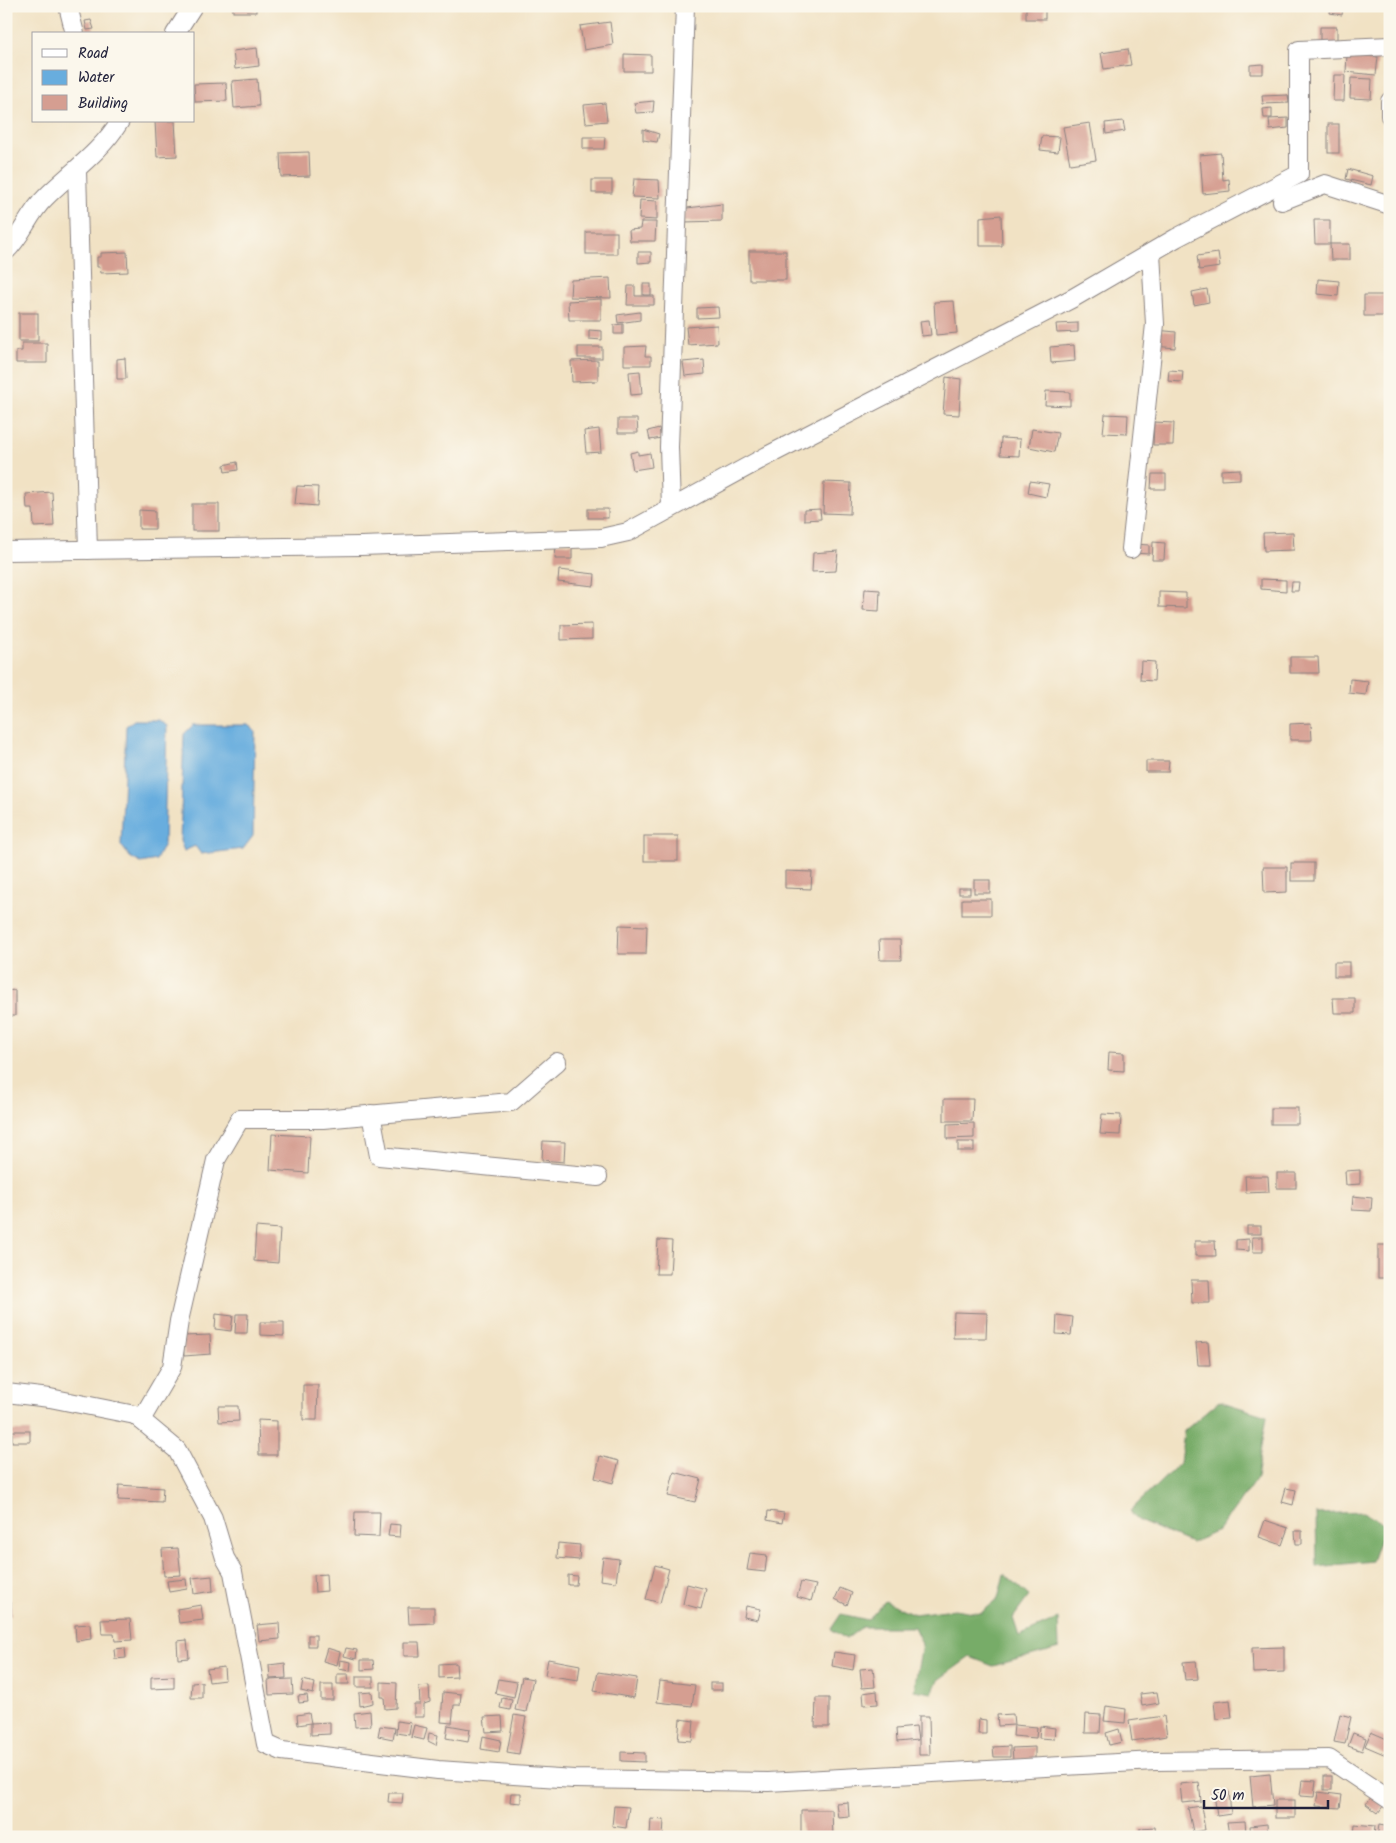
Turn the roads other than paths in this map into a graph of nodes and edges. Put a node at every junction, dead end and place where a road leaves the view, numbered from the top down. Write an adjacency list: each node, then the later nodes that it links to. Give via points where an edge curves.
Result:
1 (68, 6): 4 (street)
2 (193, 6): 5 (street)
3 (685, 6): 15 (street, via 669,447)
4 (74, 32)
5 (176, 32)
6 (1390, 46): 14 (street, via 1299,50 1299,174)
7 (1390, 101): 8 (street)
8 (1390, 116)
9 (119, 122): 10 (street, via 111,136)
10 (76, 171): 13 (street, via 44,199); 17 (street)
11 (1282, 201): 12 (street, via 1325,184)
12 (1390, 205)
13 (6, 251)
14 (1151, 253): 15 (street, via 1074,298); 16 (street, via 1155,324)
15 (672, 507): 17 (street, via 628,532 600,538)
16 (1131, 549)
17 (88, 550): 18 (street)
18 (6, 551)
19 (557, 1062): 20 (street, via 511,1102)
20 (371, 1114): 21 (street, via 379,1156); 23 (street, via 323,1120 240,1119 216,1160 179,1322 172,1368)
21 (598, 1177)
22 (6, 1394): 23 (street, via 50,1398 135,1415)
23 (141, 1420): 24 (street, via 177,1450 213,1518 225,1558 233,1572 266,1744 282,1751 438,1770 574,1779 768,1782 1155,1762 1329,1759)
24 (1390, 1800)

